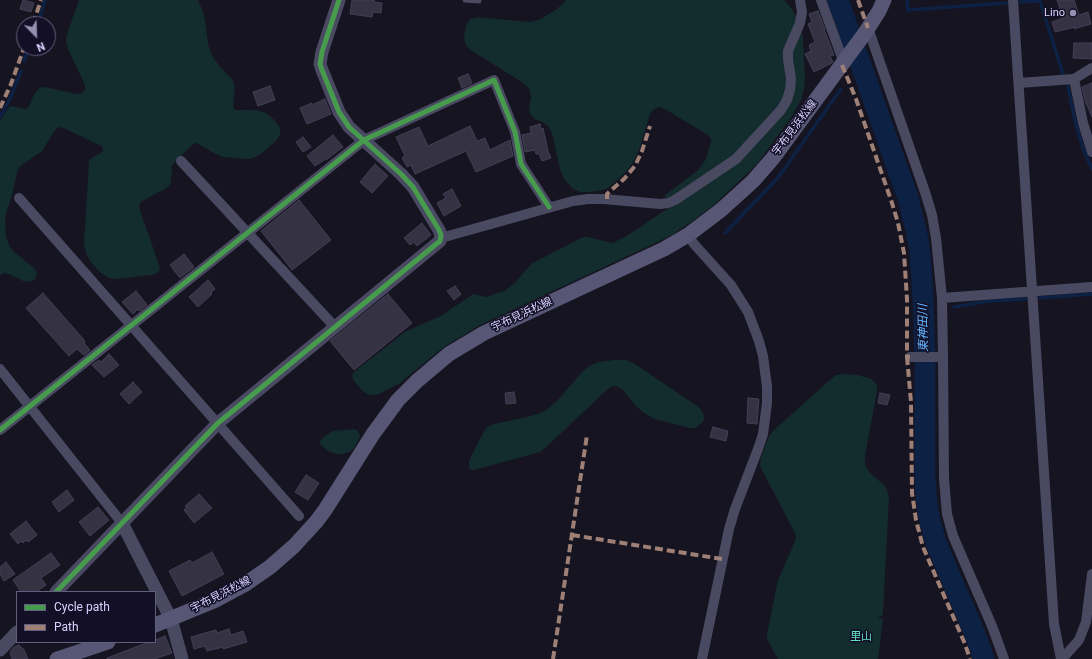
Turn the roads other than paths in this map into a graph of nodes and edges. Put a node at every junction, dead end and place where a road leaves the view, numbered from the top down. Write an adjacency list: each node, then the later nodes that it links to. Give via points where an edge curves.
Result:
1 (339, 0): 13 (street, via 320,64 339,112 349,127)
2 (465, 0): 7 (lane)
3 (800, 0): 17 (street, via 800,23 788,51 791,79 786,100 774,119 736,159 668,203 588,199)
4 (821, 0): 9 (street)
5 (884, 0): 8 (main road, 宇布見浜松線)
6 (1013, 0): 12 (street)
7 (479, 1)
8 (867, 30): 9 (main road, 宇布見浜松線); 23 (street, via 929,203 936,238)
9 (844, 62): 19 (main road, 宇布見浜松線, via 763,170 721,210)
10 (1092, 68): 11 (street)
11 (1074, 80): 12 (street); 14 (street, via 1081,117)
12 (1019, 83): 22 (street)
13 (364, 140): 17 (street, via 494,80 515,132 521,164); 18 (street); 20 (street, via 413,187 442,235)
14 (1092, 152)
15 (181, 161): 18 (street)
16 (19, 198): 24 (street)
17 (549, 208): 20 (street)
18 (248, 232): 24 (street); 25 (street)
19 (688, 235): 36 (main road, 宇布見浜松線, via 651,256 484,333 449,354 398,400 373,434 325,510 294,546 244,585); 43 (street, via 731,286 748,312 761,349 767,387 763,434 729,529)
20 (441, 238): 25 (street, via 436,245)
21 (1092, 287): 22 (street)
22 (1032, 291): 23 (street); 45 (street, via 1054,624)
23 (942, 298): 27 (street)
24 (131, 325): 29 (street); 30 (street)
25 (335, 327): 30 (street)
26 (910, 357): 27 (street)
27 (942, 357): 44 (street, via 944,491 947,514 953,536)
28 (0, 369): 29 (street)
29 (29, 406): 31 (street); 33 (street)
30 (218, 423): 32 (street); 33 (street)
31 (0, 430)
32 (299, 516)
33 (122, 523): 35 (street); 36 (street)
34 (1092, 574): 45 (street, via 1085,626 1078,640)
35 (57, 591)
36 (171, 619): 37 (main road, 宇布見浜松線); 42 (street)
37 (156, 625)
38 (16, 633): 40 (street)
39 (105, 643): 41 (main road)
40 (0, 650)
41 (57, 659)
42 (182, 659)
43 (702, 659)
44 (1004, 659)
45 (1062, 659)

